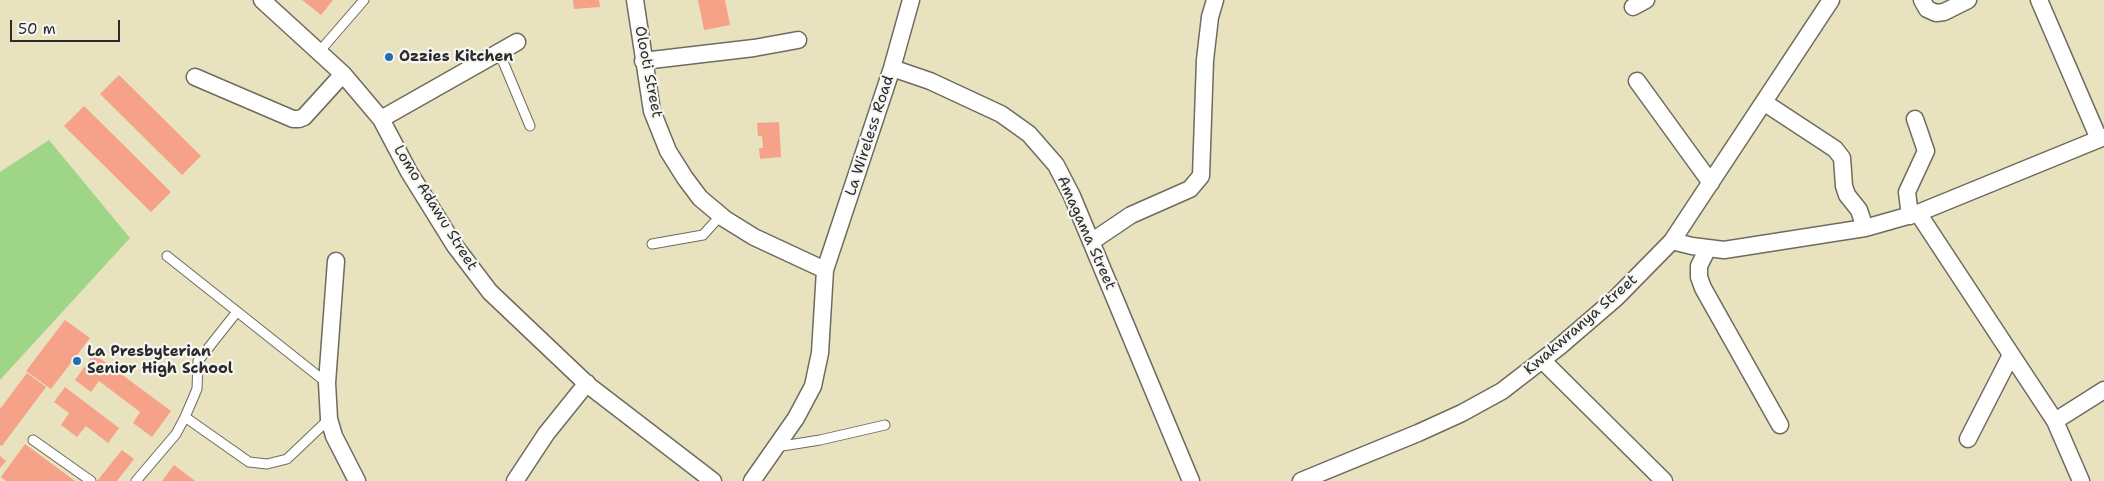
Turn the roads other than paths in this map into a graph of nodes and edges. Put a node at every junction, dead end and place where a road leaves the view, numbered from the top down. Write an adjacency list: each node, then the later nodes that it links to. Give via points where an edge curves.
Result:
1 (262, 0): 12 (street, Lomo Adawu Street)
2 (364, 0): 12 (lane)
3 (635, 0): 14 (street, Olooti Street)
4 (911, 0): 15 (street, La Wireless Road)
5 (1215, 0): 29 (street, via 1205,60 1201,176 1190,189 1131,215)
6 (1831, 0): 19 (street, Kwakwranya Street)
7 (1922, 0): 8 (street, via 1927,9 1936,13)
8 (1968, 0)
9 (2039, 0): 23 (street)
10 (798, 40): 14 (street)
11 (518, 42): 13 (street)
12 (319, 52): 16 (street, Lomo Adawu Street)
13 (499, 52): 20 (street); 22 (lane)
14 (643, 61): 26 (street, Olooti Street, via 652,111 668,151 700,198)
15 (892, 68): 29 (street, Amagama Street, via 976,100 1029,134 1056,165); 34 (street, La Wireless Road)
16 (342, 74): 17 (street, via 299,119 292,119); 20 (street, Lomo Adawu Street)
17 (195, 77)
18 (1637, 81): 24 (street)
19 (1765, 103): 24 (street, Kwakwranya Street); 27 (street, via 1835,149 1842,158 1847,195 1859,210)
20 (381, 119): 39 (street, Lomo Adawu Street, via 455,246 490,292)
21 (1915, 119): 25 (street, via 1926,151 1907,192)
22 (530, 126)
23 (2101, 138): 25 (street)
24 (1711, 183): 28 (street, Kwakwranya Street)
25 (1914, 214): 27 (street); 36 (street)
26 (721, 215): 30 (lane, via 703,235); 34 (street, Olooti Street, via 754,237)
27 (1865, 228): 31 (street, via 1732,249)
28 (1672, 241): 31 (street); 37 (street, Kwakwranya Street, via 1616,298)
29 (1091, 242): 55 (street, Amagama Street)
30 (652, 244)
31 (1708, 248): 44 (street, via 1699,266 1698,277)
32 (167, 256): 35 (lane)
33 (336, 261): 38 (street)
34 (825, 270): 48 (street, La Wireless Road, via 820,353 812,386)
35 (236, 312): 38 (lane); 41 (lane, via 198,361 197,389)
36 (2011, 355): 43 (street); 46 (street)
37 (1542, 360): 56 (street, Kwakwranya Street, via 1502,391 1462,413); 57 (street)
38 (328, 383): 42 (street)
39 (587, 383): 52 (street, via 546,434); 53 (street, Lomo Adawu Street)
40 (2104, 390): 43 (street)
41 (185, 418): 42 (lane, via 249,462 267,464 287,459); 50 (lane, via 176,434)
42 (330, 419): 51 (street, via 334,436)
43 (2054, 421): 58 (street)
44 (1780, 424)
45 (885, 425): 48 (lane)
46 (1968, 439)
47 (33, 440): 49 (lane)
48 (776, 447): 54 (street, La Wireless Road)
49 (91, 481)
50 (136, 481)
51 (357, 481)
52 (515, 481)
53 (713, 481)
54 (752, 481)
55 (1191, 481)
56 (1301, 481)
57 (1664, 481)
58 (2082, 481)

